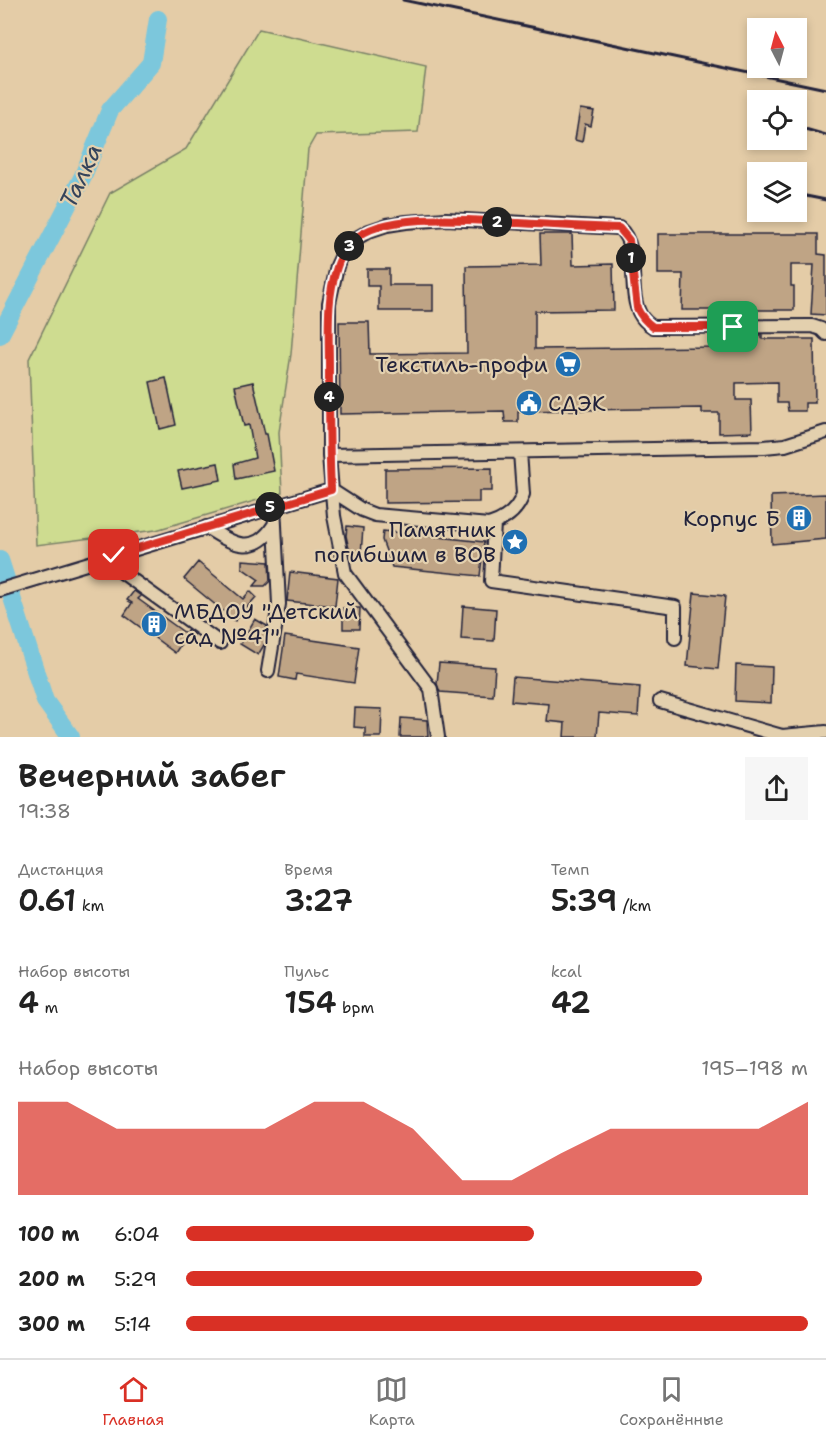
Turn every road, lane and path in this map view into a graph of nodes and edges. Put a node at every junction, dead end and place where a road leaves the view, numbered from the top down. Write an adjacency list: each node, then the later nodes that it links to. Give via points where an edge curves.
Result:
1 (826, 334): 4 (street, via 812,326 653,327 637,308 629,240 619,228 446,219 387,225 355,239 337,266 329,303)
2 (826, 432): 3 (street, via 764,447)
3 (520, 452): 4 (street); 7 (street, via 524,494 511,513)
4 (329, 455): 5 (street)
5 (331, 490): 6 (street); 7 (street, via 375,515); 17 (street, via 345,573 431,689)
6 (274, 506): 8 (street); 9 (street)
7 (494, 523): 12 (street, via 491,581 675,607)
8 (274, 525): 9 (street, via 257,543 240,545); 14 (street, via 279,604)
9 (206, 527): 10 (street)
10 (114, 555): 11 (street); 13 (street, via 120,571)
11 (0, 590)
12 (675, 638)
13 (220, 643)
14 (268, 671)
15 (660, 701): 18 (street)
16 (826, 732): 18 (street)
17 (438, 737)
18 (782, 737)

